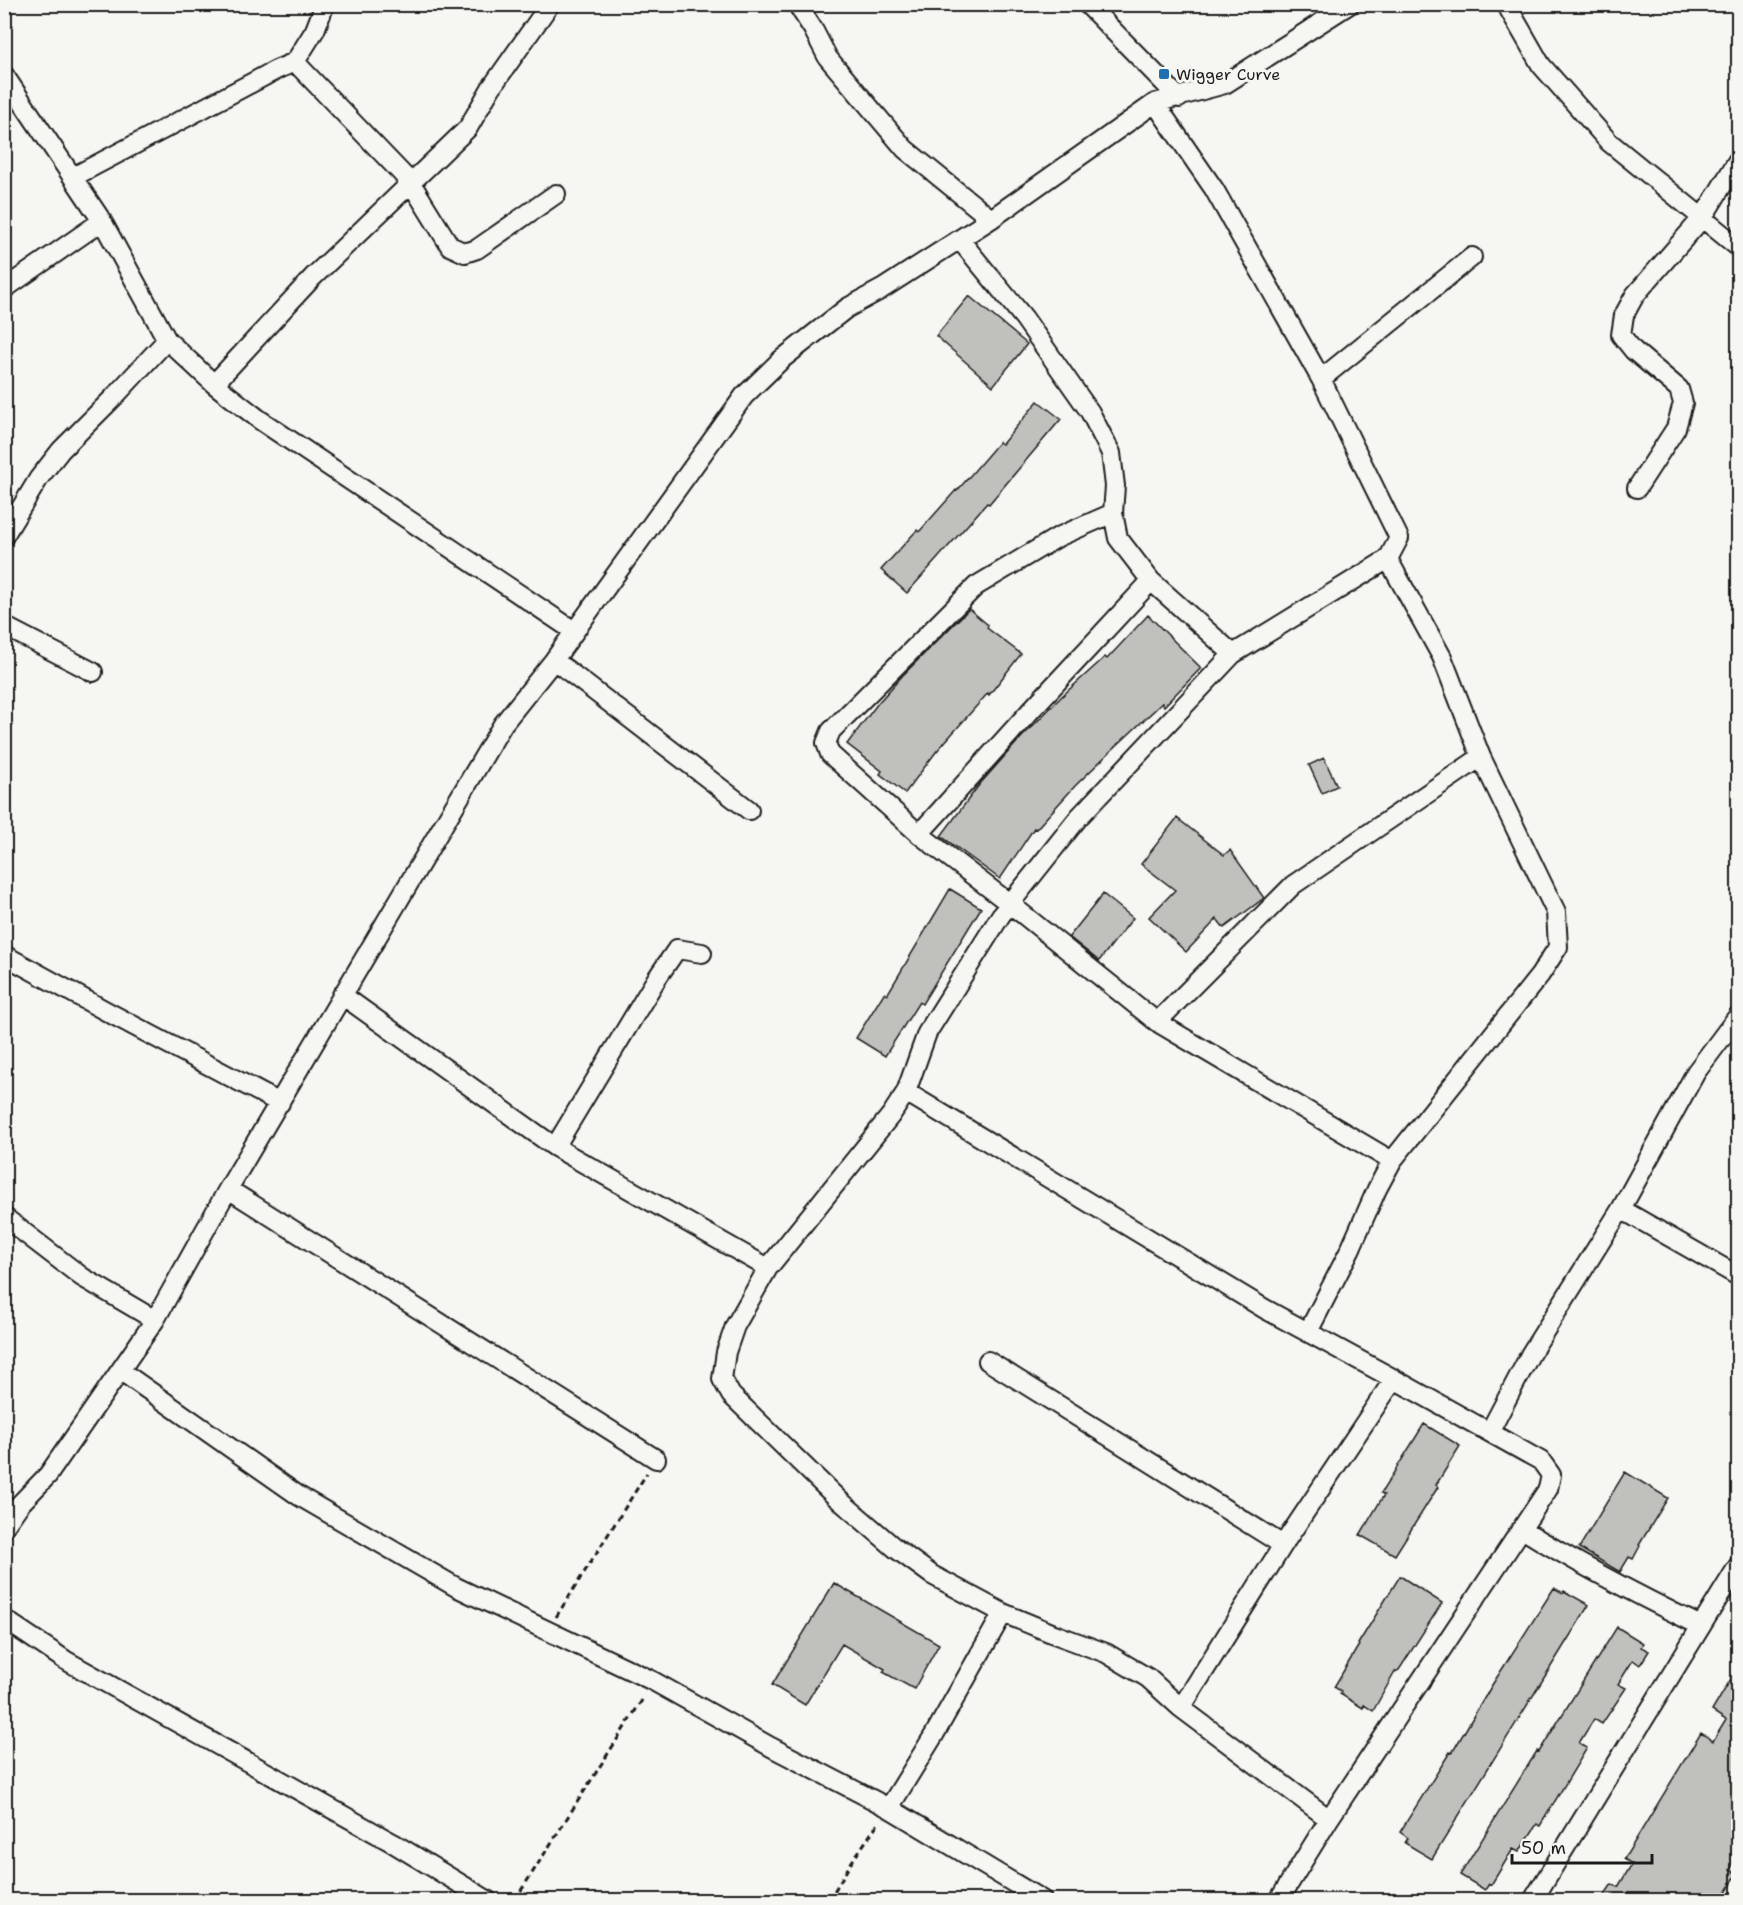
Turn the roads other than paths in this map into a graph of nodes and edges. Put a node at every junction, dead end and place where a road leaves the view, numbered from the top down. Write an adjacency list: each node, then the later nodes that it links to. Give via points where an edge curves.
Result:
1 (325, 4): 7 (street, via 315,30)
2 (550, 4): 13 (street, via 468,128)
3 (797, 4): 16 (street, via 828,58 905,149)
4 (1087, 4): 9 (street)
5 (1350, 4): 9 (street, via 1225,84)
6 (1506, 4): 15 (street, via 1541,65 1609,142)
7 (295, 62): 12 (street); 13 (street)
8 (4, 75): 12 (street)
9 (1179, 98): 10 (street)
10 (1155, 103): 16 (street); 23 (street, via 1214,189)
11 (1738, 160): 15 (street)
12 (73, 177): 17 (street)
13 (411, 183): 14 (street, via 450,246 465,253 477,249); 24 (street, via 314,276)
14 (556, 194)
15 (1702, 217): 19 (street); 25 (street, via 1635,295 1624,315 1621,335 1679,388 1683,403 1676,428)
16 (992, 219): 18 (street)
17 (102, 221): 21 (street); 22 (street)
18 (960, 240): 26 (street, via 1024,318 1090,412 1111,453); 31 (street, via 847,308 782,359 744,396)
19 (1738, 248)
20 (1472, 257): 23 (street)
21 (4, 289)
22 (167, 340): 24 (street); 27 (street, via 61,450)
23 (1321, 379): 28 (street, via 1399,538)
24 (214, 384): 31 (street, via 260,420)
25 (1637, 488)
26 (1113, 513): 29 (street, via 1118,538); 37 (street, via 1058,537 976,586 831,731 826,743 830,754)
27 (4, 536)
28 (1388, 560): 32 (street); 35 (street, via 1442,657)
29 (1151, 581): 32 (street); 37 (street)
30 (4, 626): 34 (street)
31 (574, 631): 33 (street)
32 (1233, 654): 38 (street, via 1079,818)
33 (554, 660): 36 (street); 41 (street, via 503,724)
34 (93, 672)
35 (1481, 757): 43 (street, via 1293,885); 47 (street, via 1556,912 1558,947)
36 (748, 810)
37 (919, 834): 38 (street)
38 (1009, 903): 43 (street); 44 (street, via 927,1033)
39 (702, 953): 46 (street, via 677,949)
40 (4, 955): 45 (street)
41 (342, 995): 45 (street); 46 (street)
42 (1738, 1017): 49 (street, via 1696,1072)
43 (1157, 1022): 47 (street)
44 (906, 1092): 51 (street); 54 (street)
45 (280, 1103): 48 (street)
46 (555, 1147): 51 (street)
47 (1392, 1161): 54 (street)
48 (228, 1189): 53 (street); 59 (street)
49 (1621, 1209): 52 (street); 58 (street, via 1531,1353)
50 (4, 1217): 53 (street, via 82,1277)
51 (768, 1268): 64 (street, via 735,1326 726,1353 722,1379 731,1395 838,1499 896,1548 932,1575)
52 (1738, 1276)
53 (155, 1320): 56 (street)
54 (1308, 1332): 57 (street)
55 (988, 1361): 62 (street)
56 (121, 1371): 60 (street, via 48,1475); 68 (street, via 299,1496 456,1587 654,1681)
57 (1394, 1379): 58 (street); 62 (street)
58 (1490, 1431): 61 (street, via 1541,1461 1551,1475 1548,1490)
59 (656, 1459)
60 (4, 1527)
61 (1522, 1529): 66 (street, via 1617,1585); 69 (street)
62 (1283, 1545): 67 (street)
63 (1738, 1566): 66 (street)
64 (1003, 1613): 67 (street, via 1106,1653 1148,1678); 68 (street)
65 (4, 1618): 70 (street, via 65,1660 393,1843)
66 (1701, 1626): 73 (street)
67 (1181, 1708): 69 (street)
68 (888, 1808): 71 (street)
69 (1329, 1820): 72 (street)
70 (487, 1900)
71 (1042, 1900)
72 (1279, 1900)
73 (1533, 1900)

